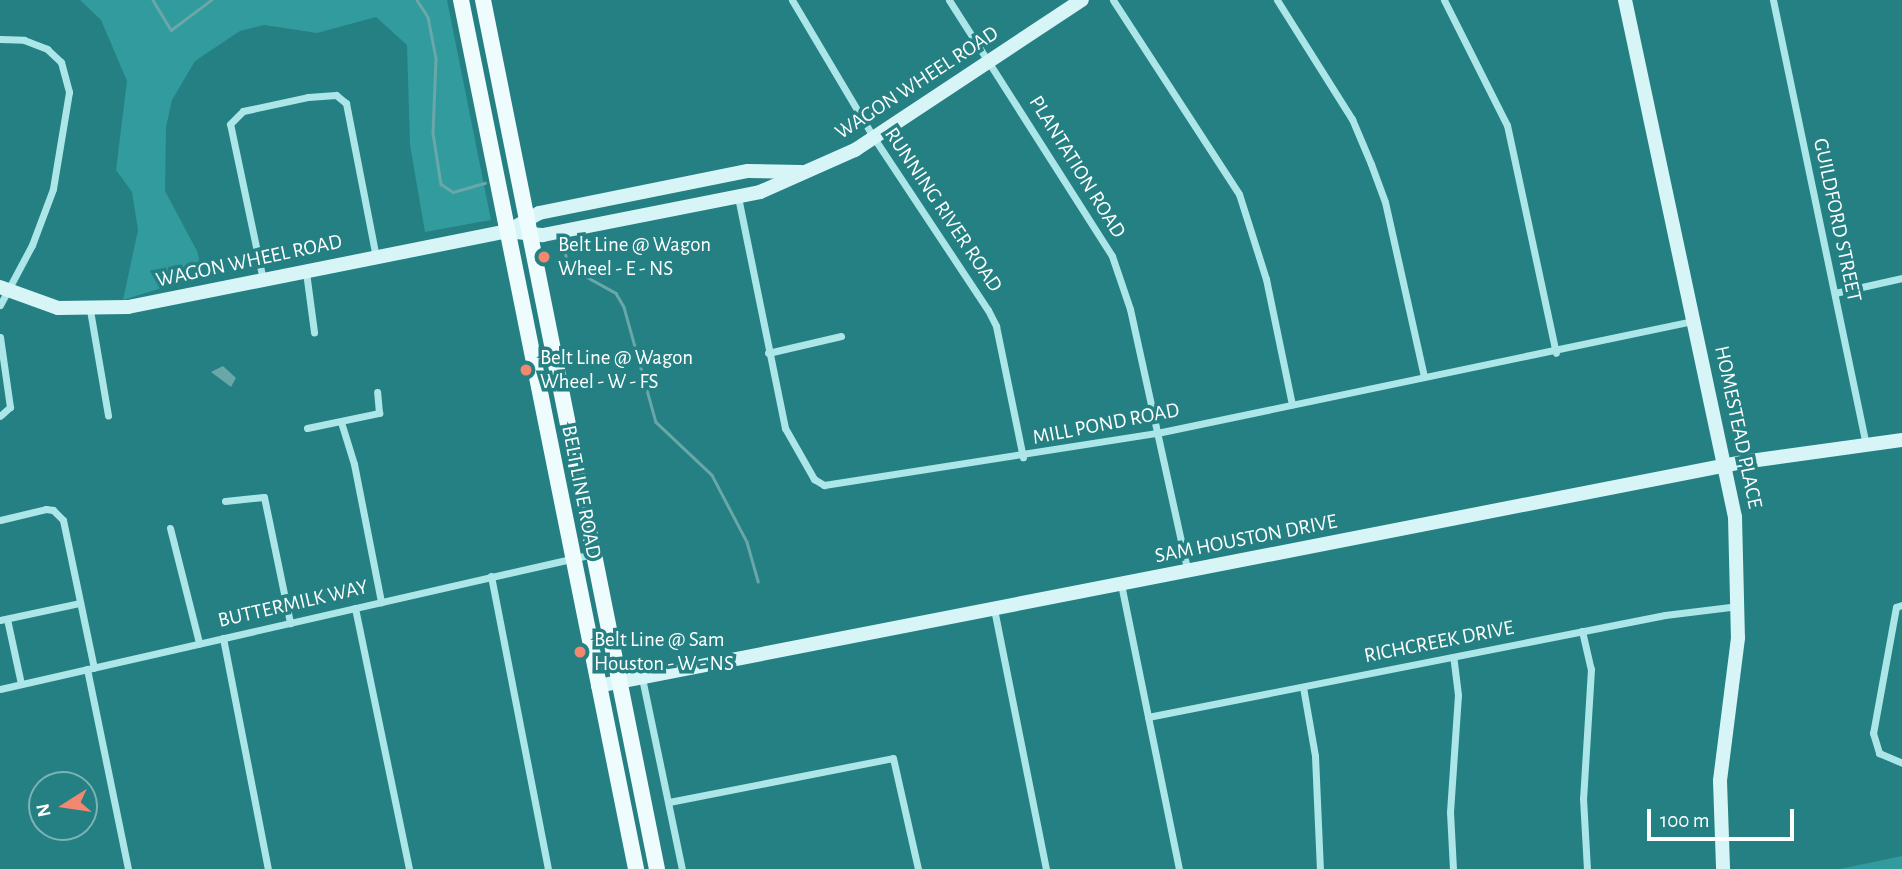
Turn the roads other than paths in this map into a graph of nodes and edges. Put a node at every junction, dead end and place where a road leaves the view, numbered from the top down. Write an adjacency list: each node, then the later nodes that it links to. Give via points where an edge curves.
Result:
1 (461, 0): 20 (main road, BELT LINE ROAD)
2 (484, 0): 18 (main road, BELT LINE ROAD)
3 (792, 0): 13 (street, RUNNING RIVER ROAD)
4 (949, 0): 12 (street, PLANTATION ROAD)
5 (1082, 0): 12 (street, WAGON WHEEL ROAD)
6 (1112, 0): 39 (street, via 1239,194 1266,279)
7 (1277, 0): 35 (street, via 1352,119 1371,164 1385,202)
8 (1444, 0): 34 (street, via 1507,125)
9 (1625, 0): 29 (street, HOMESTEAD PLACE)
10 (1773, 0): 26 (street, GUILDFORD STREET)
11 (3, 38): 27 (street, via 35,44 55,56 66,72 69,92 53,189)
12 (988, 61): 13 (street, WAGON WHEEL ROAD); 44 (street, PLANTATION ROAD, via 1112,256 1130,309)
13 (874, 138): 14 (street, WAGON WHEEL ROAD); 47 (street, RUNNING RIVER ROAD, via 971,280 996,326)
14 (806, 172): 15 (street, WAGON WHEEL ROAD, via 762,169); 16 (street, WAGON WHEEL ROAD)
15 (733, 174): 16 (street); 17 (street, WAGON WHEEL ROAD)
16 (737, 197): 19 (street, WAGON WHEEL ROAD); 33 (street, MILL POND ROAD)
17 (594, 202): 18 (street, WAGON WHEEL ROAD); 19 (street)
18 (527, 217): 20 (street, WAGON WHEEL ROAD); 21 (main road, BELT LINE ROAD)
19 (598, 224): 21 (street, WAGON WHEEL ROAD)
20 (508, 231): 21 (street, WAGON WHEEL ROAD); 22 (street, WAGON WHEEL ROAD); 37 (main road, BELT LINE ROAD)
21 (531, 237): 36 (main road, BELT LINE ROAD)
22 (376, 257): 23 (street, WAGON WHEEL ROAD); 25 (street, via 342,97 308,97 233,116 230,124)
23 (306, 271): 25 (street, WAGON WHEEL ROAD); 30 (street)
24 (1902, 278): 26 (street)
25 (263, 280): 28 (street, WAGON WHEEL ROAD, via 128,307)
26 (1835, 293): 46 (street, GUILDFORD STREET)
27 (3, 295): 28 (street, WAGON WHEEL ROAD)
28 (90, 310): 40 (street)
29 (1694, 321): 34 (street, MILL POND ROAD); 48 (street, HOMESTEAD PLACE)
30 (314, 332)
31 (841, 336): 33 (street)
32 (0, 337): 41 (street, via 10,407)
33 (768, 353): 47 (street, MILL POND ROAD, via 785,428 814,479 824,485)
34 (1556, 353): 35 (street, MILL POND ROAD)
35 (1424, 377): 39 (street, MILL POND ROAD)
36 (559, 385): 37 (main road); 52 (main road, BELT LINE ROAD)
37 (538, 389): 53 (main road, BELT LINE ROAD)
38 (377, 392): 42 (street, via 379,413)
39 (1292, 404): 44 (street, MILL POND ROAD)
40 (108, 415)
41 (0, 416)
42 (341, 422): 43 (street); 57 (street, via 354,464)
43 (307, 428)
44 (1157, 433): 47 (street, MILL POND ROAD); 54 (street, PLANTATION ROAD)
45 (1902, 440): 46 (street, SAM HOUSTON DRIVE)
46 (1867, 447): 48 (street, SAM HOUSTON DRIVE)
47 (1023, 457)
48 (1726, 466): 54 (street, SAM HOUSTON DRIVE); 60 (street, HOMESTEAD PLACE, via 1736,525)
49 (225, 502): 64 (street, via 264,497)
50 (0, 520): 58 (street, via 53,510 63,520)
51 (170, 527): 67 (street)
52 (594, 553): 53 (street, BUTTERMILK WAY); 71 (main road, BELT LINE ROAD)
53 (572, 558): 55 (street, BUTTERMILK WAY); 73 (main road, BELT LINE ROAD)
54 (1188, 572): 56 (street, SAM HOUSTON DRIVE)
55 (491, 576): 57 (street, BUTTERMILK WAY); 82 (street)
56 (1121, 584): 62 (street, SAM HOUSTON DRIVE); 76 (street)
57 (381, 601): 61 (street, BUTTERMILK WAY)
58 (80, 603): 63 (street); 69 (street)
59 (1902, 605): 77 (street, via 1896,607 1873,733 1879,753)
60 (1739, 606): 65 (street, RICHCREEK DRIVE); 92 (street, HOMESTEAD PLACE, via 1720,781)
61 (355, 608): 64 (street, BUTTERMILK WAY); 81 (street)
62 (994, 609): 70 (street, SAM HOUSTON DRIVE); 87 (street)
63 (3, 620): 72 (street)
64 (290, 622): 66 (street, BUTTERMILK WAY)
65 (1583, 631): 68 (street, RICHCREEK DRIVE); 91 (street, via 1591,669 1583,798)
66 (223, 638): 67 (street, BUTTERMILK WAY); 80 (street)
67 (199, 643): 69 (street, BUTTERMILK WAY)
68 (1453, 657): 74 (street, RICHCREEK DRIVE); 90 (street, via 1458,695 1450,812)
69 (91, 668): 72 (street, BUTTERMILK WAY); 79 (street)
70 (642, 677): 71 (street, SAM HOUSTON DRIVE); 78 (street)
71 (620, 682): 73 (street, SAM HOUSTON DRIVE); 84 (main road, BELT LINE ROAD)
72 (21, 684): 75 (street, BUTTERMILK WAY)
73 (598, 686): 83 (main road, BELT LINE ROAD)
74 (1303, 687): 76 (street, RICHCREEK DRIVE); 89 (street, via 1315,756)
75 (0, 689)
76 (1148, 717): 88 (street)
77 (1902, 763)
78 (669, 802): 85 (street); 86 (street, via 893,758)
79 (128, 869)
80 (268, 869)
81 (409, 869)
82 (548, 869)
83 (636, 869)
84 (657, 869)
85 (682, 869)
86 (918, 869)
87 (1046, 869)
88 (1179, 869)
89 (1320, 869)
90 (1453, 869)
91 (1587, 869)
92 (1723, 869)

